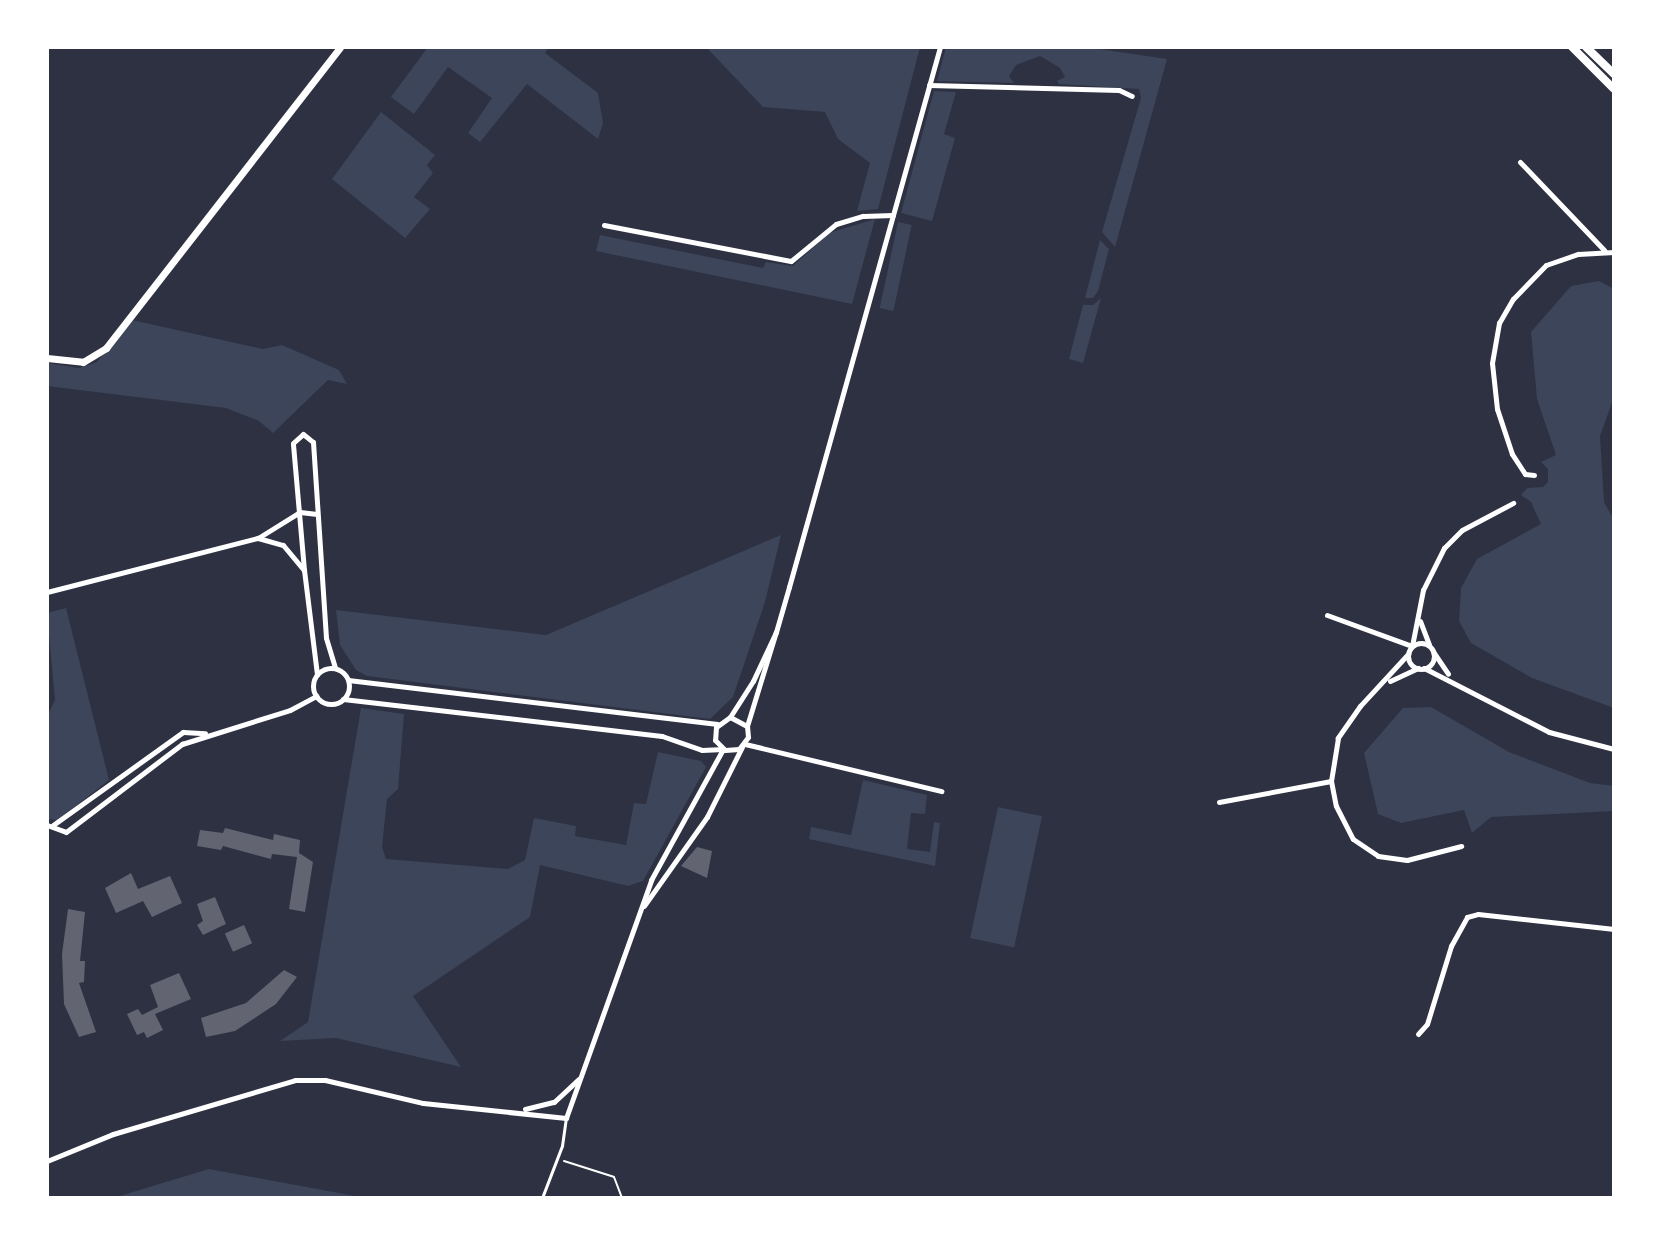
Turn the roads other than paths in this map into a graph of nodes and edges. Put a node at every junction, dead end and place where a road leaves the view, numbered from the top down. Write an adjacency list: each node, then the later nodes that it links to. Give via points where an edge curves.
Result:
1 (340, 47): 14 (street, via 106,348 79,362)
2 (940, 47): 6 (street)
3 (1572, 47): 7 (main road)
4 (1586, 47): 5 (main road)
5 (1614, 74)
6 (929, 85): 8 (street, via 1119,90); 10 (street)
7 (1614, 89)
8 (1132, 96)
9 (1520, 162): 12 (street)
10 (892, 215): 11 (street, via 863,216 836,224 791,261); 24 (street)
11 (604, 225)
12 (1605, 250): 13 (street); 15 (street, via 1546,265 1513,299 1496,332 1492,363 1497,409 1512,454 1525,474)
13 (1614, 252)
14 (47, 358)
15 (1534, 475)
16 (1513, 503): 22 (street, via 1462,530 1444,548 1430,568)
17 (300, 512): 18 (street); 18 (street, via 293,443 303,434 313,442); 19 (street); 20 (street)
18 (317, 514): 28 (street, via 326,638)
19 (258, 538): 20 (street, via 283,545); 21 (street)
20 (304, 570): 30 (street)
21 (47, 592)
22 (1419, 611): 25 (street); 26 (street, via 1420,627)
23 (1327, 615): 25 (street)
24 (776, 632): 36 (street); 38 (street)
25 (1412, 646): 26 (street, via 1424,643); 27 (street)
26 (1432, 649): 29 (street, via 1432,663); 31 (street)
27 (1408, 654): 29 (street); 33 (street)
28 (335, 668): 30 (street); 32 (street)
29 (1421, 668): 31 (street); 33 (street)
30 (317, 674): 34 (street)
31 (1452, 679): 42 (street, via 1549,732)
32 (348, 680): 35 (street); 37 (street)
33 (1384, 684): 43 (street, via 1347,722 1332,759)
34 (316, 696): 35 (street, via 327,704); 39 (street, via 290,710)
35 (344, 699): 41 (street, via 662,736 702,750)
36 (730, 717): 37 (street); 38 (street)
37 (717, 724): 41 (street, via 715,738)
38 (747, 726): 40 (street)
39 (208, 733): 46 (street, via 183,732 62,823); 46 (street, via 182,744 66,832)
40 (744, 746): 41 (street); 44 (street); 48 (street, via 708,817)
41 (723, 749): 48 (street, via 651,880)
42 (1614, 749)
43 (1331, 781): 45 (street); 47 (street, via 1344,825 1364,849 1407,860)
44 (941, 791)
45 (1219, 802)
46 (49, 826)
47 (1461, 846)
48 (641, 909): 51 (street)
49 (1614, 929): 50 (street, via 1478,914 1467,917 1451,946 1427,1024)
50 (1418, 1034)
51 (582, 1075): 52 (street, via 554,1102); 53 (street)
52 (519, 1110): 53 (street); 54 (street, via 423,1103 325,1080 295,1080 113,1134)
53 (566, 1118): 55 (lane)
54 (47, 1161)
55 (542, 1198)

